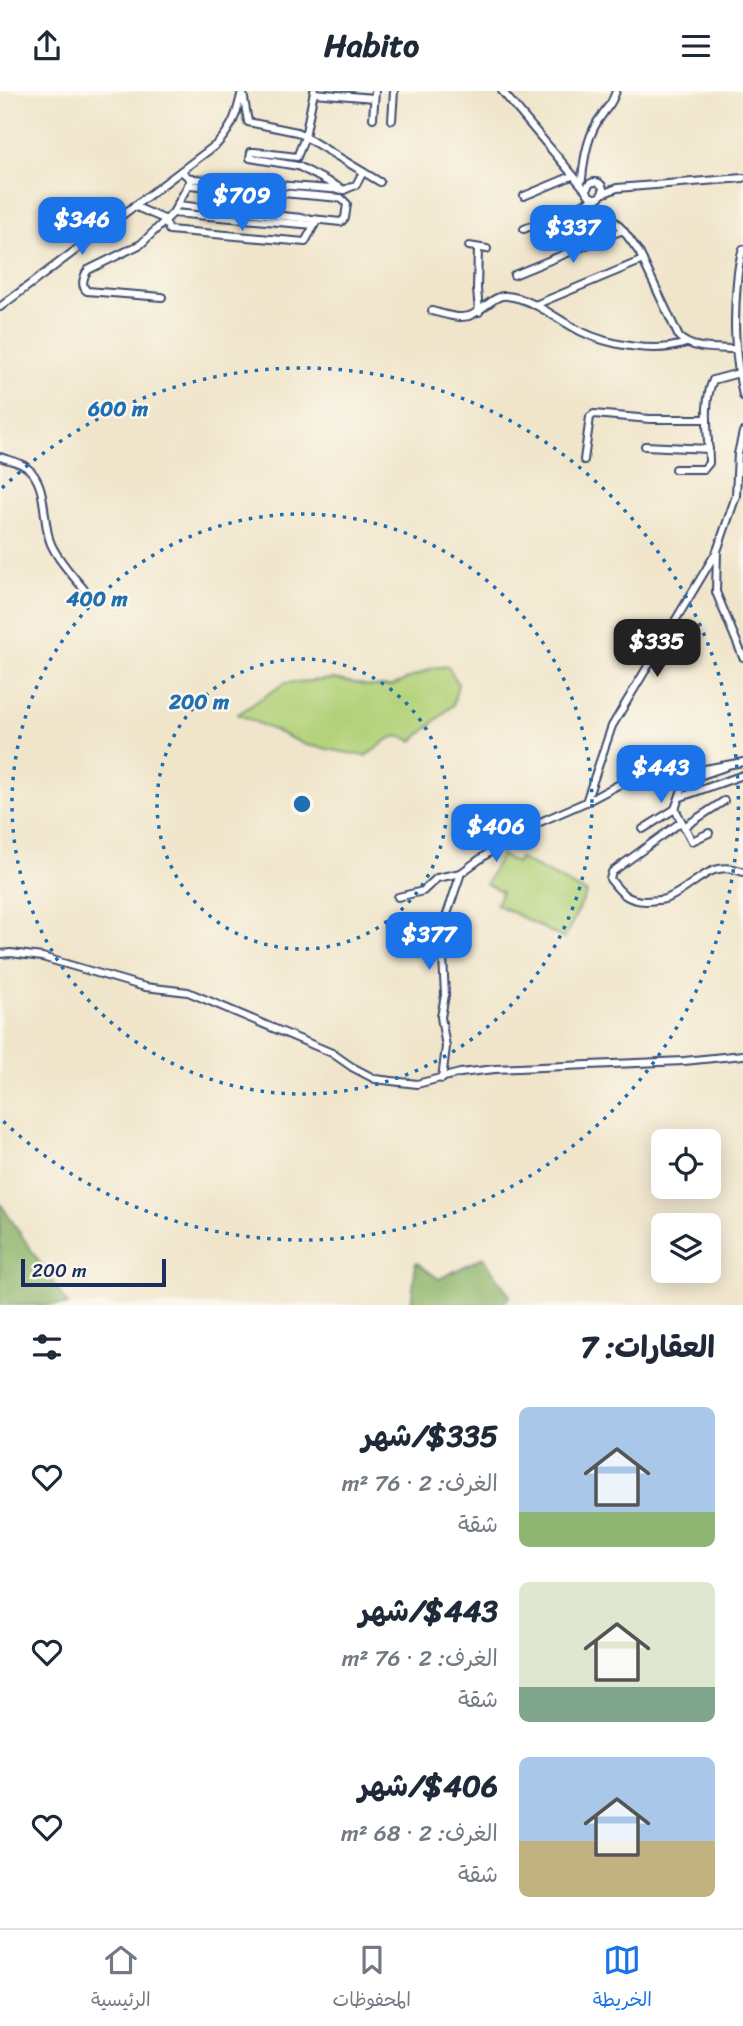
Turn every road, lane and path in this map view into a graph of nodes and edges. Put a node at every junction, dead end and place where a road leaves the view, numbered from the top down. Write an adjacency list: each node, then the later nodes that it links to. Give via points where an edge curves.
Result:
1 (243, 91): 9 (street, via 248,122 289,129); 10 (street, via 229,131)
2 (394, 91): 8 (street)
3 (502, 91): 12 (street)
4 (616, 91): 14 (street, via 584,152)
5 (314, 92): 6 (street); 9 (street)
6 (375, 95): 7 (street)
7 (373, 118)
8 (392, 120)
9 (305, 137): 11 (street); 19 (street, via 294,158 255,152 250,157 298,166)
10 (181, 171): 15 (street); 24 (street)
11 (363, 172): 16 (street); 19 (street, via 356,185)
12 (570, 174): 14 (street); 21 (street); 22 (street)
13 (743, 178): 18 (street)
14 (582, 179): 17 (street)
15 (190, 182): 19 (street); 23 (street); 28 (street, via 345,201 341,222)
16 (380, 182)
17 (596, 183): 18 (street); 20 (street, via 603,188); 22 (street, via 587,188)
18 (617, 188): 20 (street)
19 (344, 190)
20 (601, 195): 22 (street); 26 (street)
21 (524, 196)
22 (590, 197): 26 (street); 29 (street)
23 (177, 205): 25 (street); 28 (street)
24 (135, 206): 27 (street); 39 (street)
25 (173, 213): 27 (street); 28 (street)
26 (606, 213): 30 (street)
27 (164, 219): 28 (street, via 170,230 305,242); 37 (street, via 141,243 88,270 83,285 87,291)
28 (316, 223)
29 (524, 229)
30 (623, 230): 35 (street); 36 (street)
31 (469, 246): 32 (street)
32 (478, 249): 33 (street); 41 (street)
33 (486, 249)
34 (743, 250): 43 (street, via 735,298)
35 (643, 260): 38 (street); 42 (street, via 672,325)
36 (514, 275)
37 (162, 297)
38 (535, 305): 41 (street, via 505,295); 42 (street, via 582,332 632,347 659,349)
39 (0, 307)
40 (432, 311): 41 (street, via 452,317)
41 (479, 312)
42 (686, 343): 43 (street)
43 (734, 349): 44 (street)
44 (739, 373): 45 (street); 46 (street, via 713,380)
45 (743, 396)
46 (707, 419): 49 (street); 51 (street, via 594,414)
47 (743, 432): 53 (street, via 737,496)
48 (645, 446): 49 (street)
49 (709, 449): 52 (street, via 704,469)
50 (0, 457): 54 (street, via 25,466 35,476 50,541)
51 (584, 460)
52 (675, 469)
53 (717, 551): 55 (street, via 716,592); 61 (street, via 612,726)
54 (87, 593)
55 (743, 657)
56 (743, 762): 57 (street)
57 (730, 764): 59 (street, via 689,778); 61 (street, via 628,782)
58 (743, 775): 59 (street)
59 (681, 797): 62 (street)
60 (723, 801): 63 (street)
61 (586, 802): 67 (street, via 517,832)
62 (675, 809): 63 (street); 64 (street)
63 (682, 824): 65 (street, via 692,841); 66 (street, via 612,871 610,879 622,895 637,901 663,899 724,867)
64 (643, 829)
65 (709, 833)
66 (743, 872)
67 (461, 873): 68 (street, via 437,878 423,891); 71 (street, via 445,920)
68 (398, 897)
69 (0, 954): 71 (street, via 42,957 145,988 188,992 332,1053 375,1079 417,1084)
70 (743, 1055): 71 (street, via 495,1069)
71 (442, 1079)

